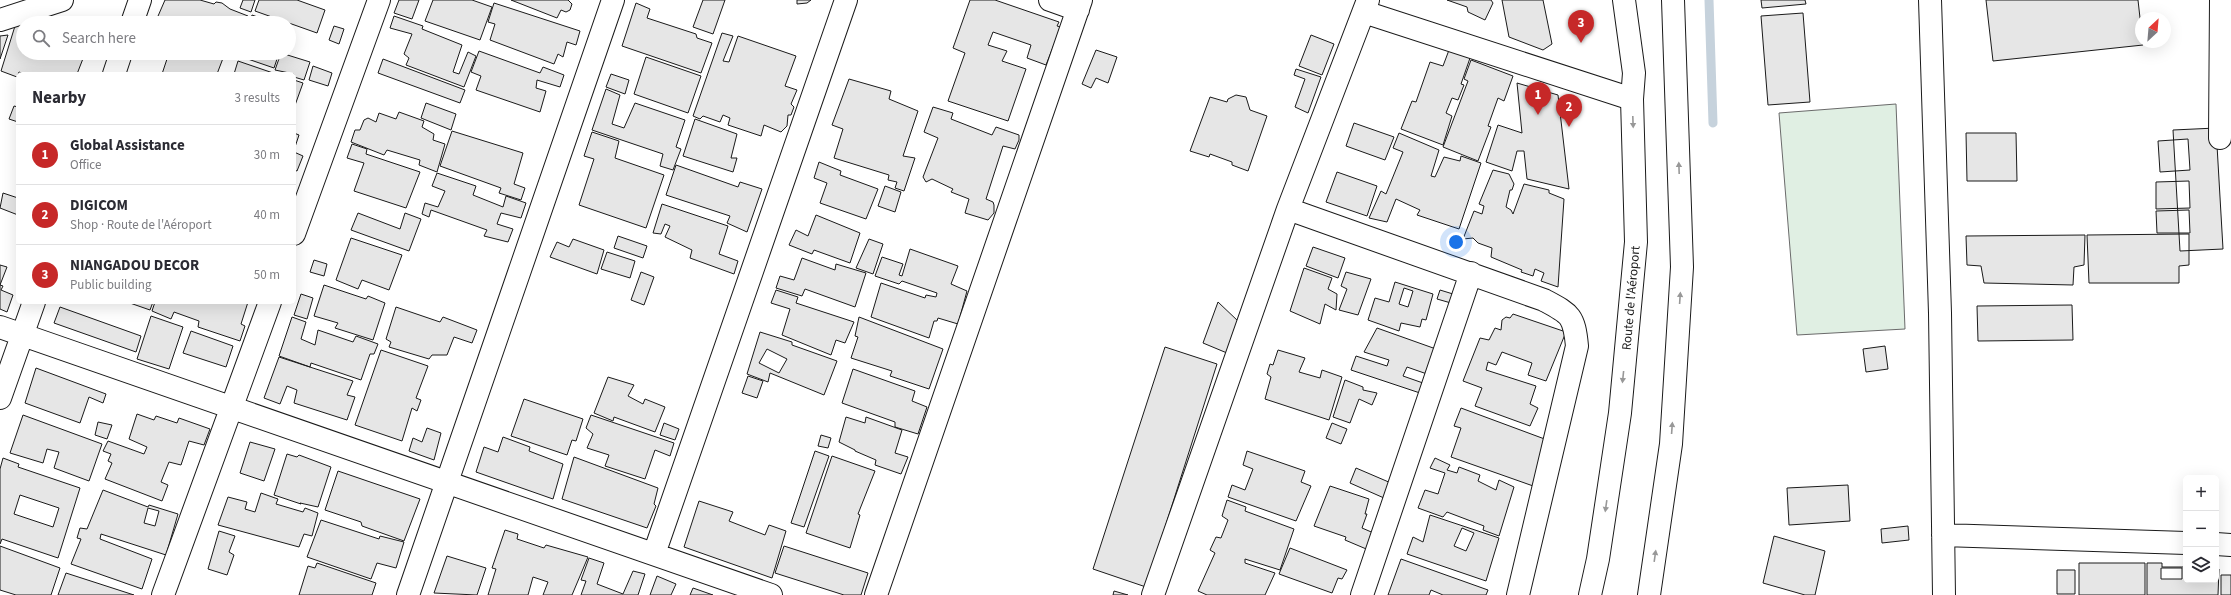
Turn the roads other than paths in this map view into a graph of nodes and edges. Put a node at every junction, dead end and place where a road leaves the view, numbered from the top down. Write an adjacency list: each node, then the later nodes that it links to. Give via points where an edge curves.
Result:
1 (62, 0): 15 (main road)
2 (140, 0): 14 (main road)
3 (379, 0): 22 (main road)
4 (614, 0): 30 (main road)
5 (846, 0): 35 (main road)
6 (1050, 0): 12 (main road)
7 (1611, 0): 18 (main road)
8 (1624, 0): 18 (main road, Route de l'Aéroport)
9 (1673, 0): 44 (main road, one-way to 9, via 1671,444 1682,267)
10 (1930, 0): 31 (main road, via 1940,313)
11 (2221, 0): 20 (main road)
12 (1080, 5): 39 (main road)
13 (1366, 6): 19 (main road); 21 (main road)
14 (134, 16)
15 (0, 20)
16 (119, 60): 17 (main road)
17 (115, 72)
18 (1634, 72): 19 (main road, Route de l'Aéroport)
19 (1632, 99): 43 (main road, Route de l'Aéroport, one-way to 43, via 1636,242 1620,413 1598,559)
20 (2220, 138)
21 (1288, 209): 23 (main road); 40 (main road)
22 (296, 228)
23 (1471, 273): 41 (main road); 42 (main road, via 1544,300 1567,312 1575,326 1577,346)
24 (33, 304): 27 (main road)
25 (269, 304): 29 (main road)
26 (0, 327): 27 (main road)
27 (22, 335): 28 (main road); 29 (main road)
28 (0, 398)
29 (231, 408): 30 (main road); 36 (main road)
30 (447, 482): 35 (main road); 37 (main road)
31 (1943, 535): 32 (main road); 45 (main road)
32 (2183, 543)
33 (2219, 544): 34 (main road)
34 (2231, 545)
35 (654, 554): 38 (main road)
36 (163, 595)
37 (408, 595)
38 (771, 595)
39 (876, 595)
40 (1153, 595)
41 (1362, 595)
42 (1518, 595)
43 (1590, 595)
44 (1649, 595)
45 (1944, 595)

